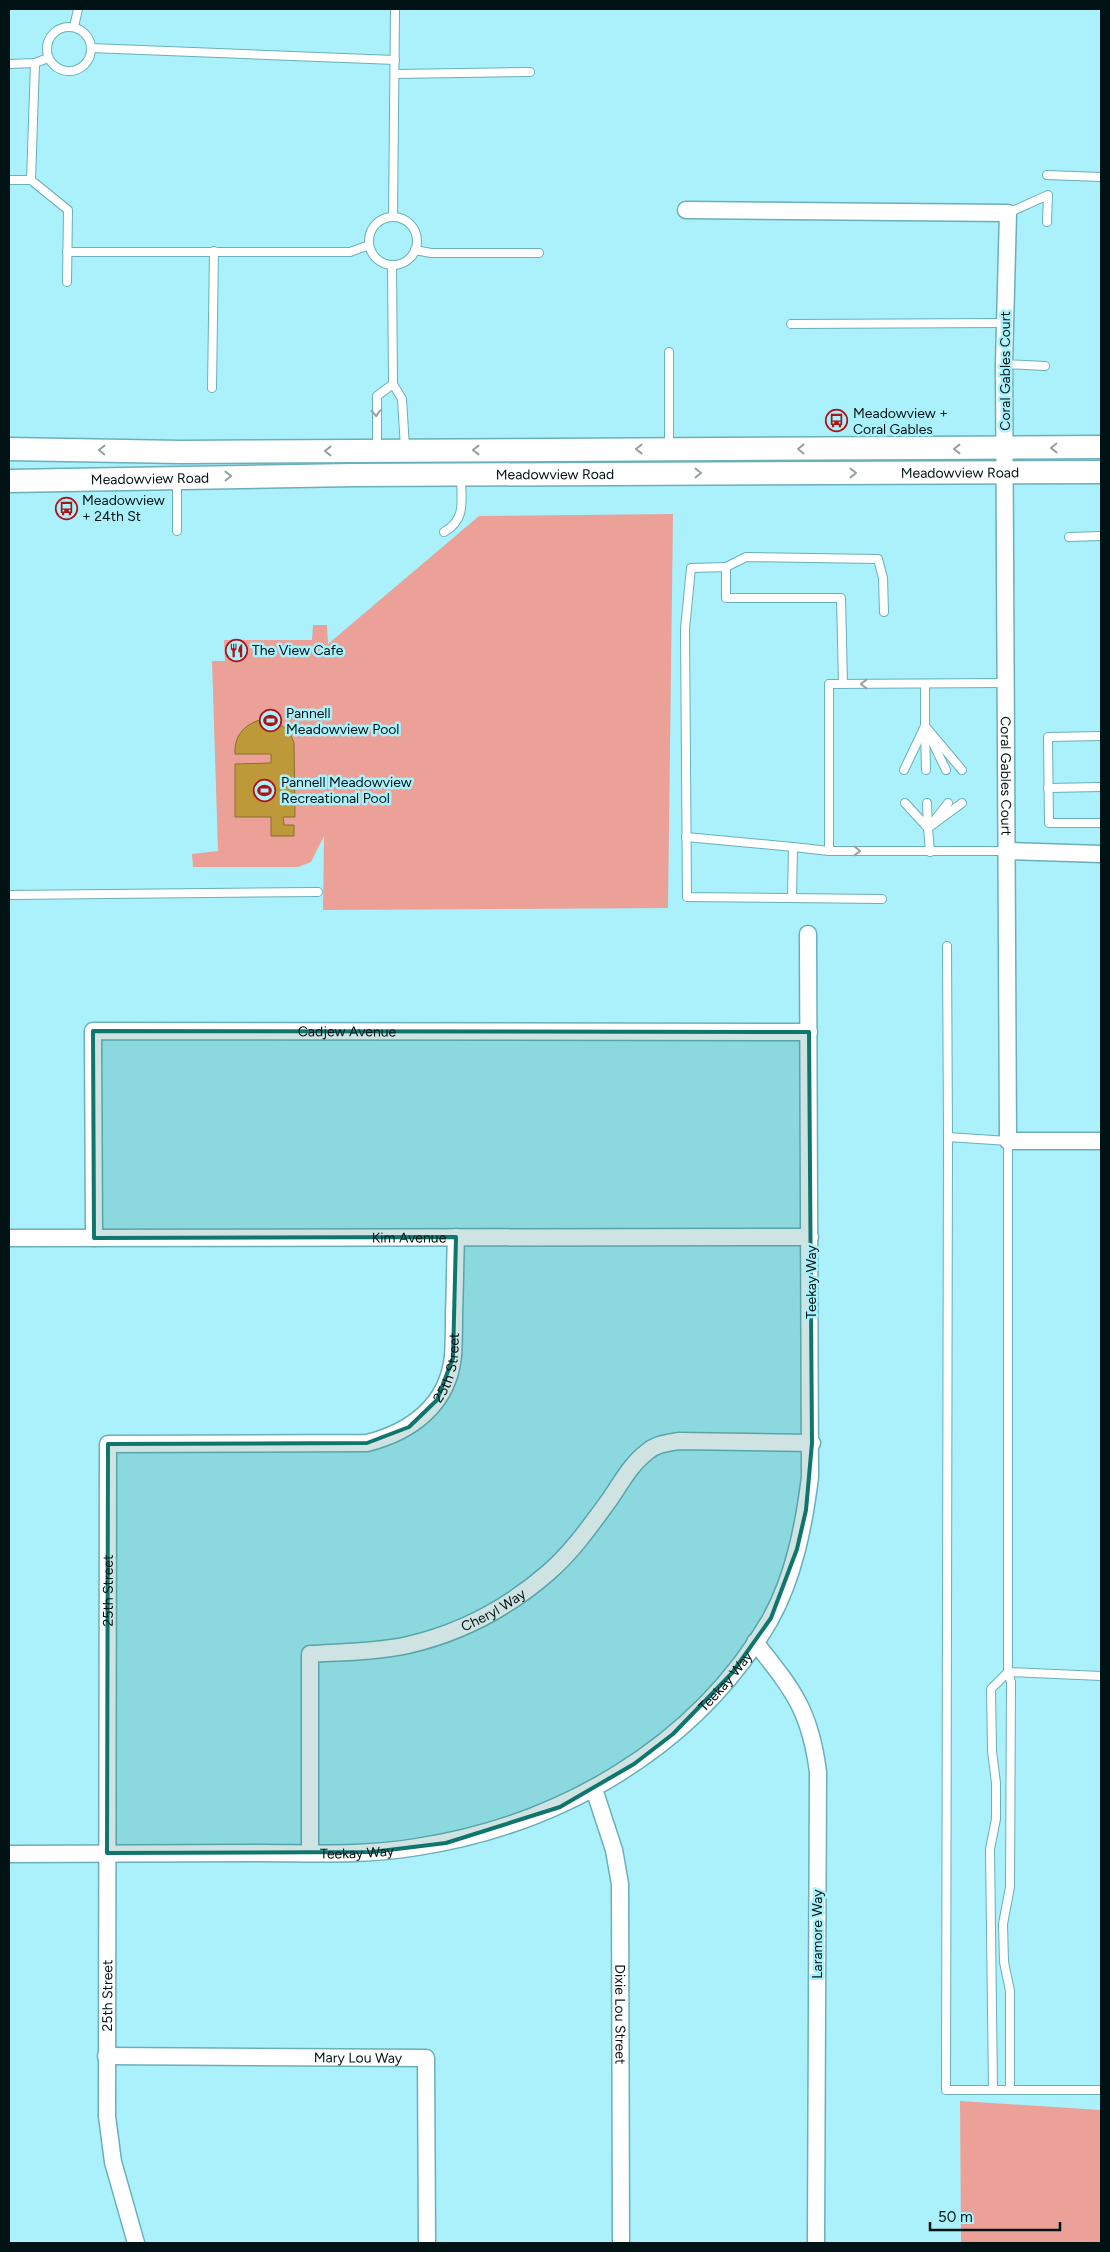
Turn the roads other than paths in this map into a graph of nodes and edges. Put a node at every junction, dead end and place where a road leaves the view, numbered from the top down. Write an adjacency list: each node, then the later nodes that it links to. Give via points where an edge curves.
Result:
1 (78, 9): 3 (lane)
2 (395, 9): 6 (lane)
3 (74, 28): 4 (lane, via 88,37); 5 (lane, via 66,27 51,36 47,44)
4 (91, 48): 5 (lane, via 87,62 72,70 56,67); 6 (lane)
5 (48, 58): 7 (lane)
6 (395, 60): 10 (lane)
7 (34, 63): 8 (lane); 14 (lane)
8 (9, 64)
9 (530, 72): 10 (lane)
10 (395, 74): 17 (lane)
11 (1047, 175): 12 (lane)
12 (1101, 177)
13 (9, 180): 14 (lane)
14 (31, 180): 22 (lane, via 68,210)
15 (686, 210): 16 (street)
16 (1008, 213): 18 (lane, via 1048,195); 26 (street, Coral Gables Court)
17 (393, 216): 19 (lane, via 376,223 370,231); 20 (lane, via 410,223 417,241)
18 (1047, 222)
19 (369, 245): 21 (lane, via 350,252); 24 (lane, via 375,258)
20 (415, 250): 23 (lane, via 431,253); 24 (lane, via 410,258)
21 (214, 251): 22 (lane); 32 (lane)
22 (67, 252): 25 (lane)
23 (539, 253)
24 (392, 265): 31 (lane)
25 (67, 282)
26 (1004, 323): 27 (lane); 29 (street, Coral Gables Court)
27 (791, 324)
28 (669, 352): 36 (lane)
29 (1004, 364): 30 (lane); 33 (street, Coral Gables Court)
30 (1045, 366)
31 (393, 384): 37 (lane, one-way to 37, via 377,396); 38 (lane, via 402,399)
32 (212, 388)
33 (1006, 448): 34 (main road, Meadowview Road, one-way to 33); 36 (main road, Meadowview Road, one-way to 36); 39 (street, Coral Gables Court)
34 (1101, 448)
35 (9, 449): 37 (main road, Meadowview Road, one-way to 35)
36 (669, 449): 38 (main road, Meadowview Road, one-way to 38)
37 (377, 451): 38 (main road, Meadowview Road)
38 (405, 451)
39 (1006, 472): 40 (main road, Meadowview Road); 41 (main road, Meadowview Road, one-way to 39); 50 (street, Coral Gables Court)
40 (1101, 472)
41 (461, 474): 42 (main road, Meadowview Road, one-way to 41); 45 (lane, via 461,514 454,526)
42 (177, 477): 43 (main road, Meadowview Road); 44 (lane)
43 (9, 481)
44 (177, 531)
45 (444, 532)
46 (1101, 536): 47 (lane)
47 (1069, 537)
48 (726, 567): 49 (lane, via 746,557 878,559 883,578); 51 (lane, via 726,598 841,598); 67 (lane, via 691,568 685,628)
49 (884, 612)
50 (1006, 683): 52 (lane); 71 (street, Coral Gables Court)
51 (843, 684): 52 (lane, one-way to 51); 69 (lane, via 829,684)
52 (925, 684): 53 (lane)
53 (925, 726): 55 (lane); 56 (lane); 57 (lane); 58 (lane)
54 (1101, 736): 60 (lane, via 1048,736)
55 (904, 770)
56 (926, 770)
57 (946, 770)
58 (962, 770)
59 (1101, 787): 60 (lane)
60 (1048, 788): 65 (lane, via 1048,823)
61 (905, 803): 66 (lane)
62 (927, 803): 66 (lane)
63 (948, 803): 66 (lane)
64 (962, 803): 66 (lane)
65 (1101, 823)
66 (928, 828): 70 (lane)
67 (686, 837): 68 (lane); 75 (lane, via 687,897)
68 (793, 846): 69 (lane); 75 (lane)
69 (829, 851): 70 (lane, one-way to 70)
70 (930, 852): 71 (lane)
71 (1006, 852): 72 (street, Coral Gables Court); 82 (street, Coral Gables Court)
72 (1101, 854)
73 (318, 892): 74 (lane)
74 (9, 895)
75 (792, 898): 76 (lane)
76 (882, 899)
77 (808, 934): 79 (street, Teekay Way)
78 (947, 946): 80 (lane)
79 (809, 1032): 83 (street, Teekay Way); 86 (street, Cadjew Avenue, via 93,1031)
80 (948, 1138): 82 (lane); 96 (lane, via 946,2090)
81 (1101, 1141): 82 (street)
82 (1008, 1142): 89 (lane)
83 (810, 1236): 84 (street, Kim Avenue); 87 (street, Teekay Way)
84 (456, 1237): 86 (street, Kim Avenue); 94 (street, 25th Street, via 453,1358 437,1400 409,1428 367,1443 108,1444)
85 (9, 1238): 86 (street, Kim Avenue)
86 (94, 1238)
87 (812, 1443): 88 (street, Teekay Way, via 806,1510 798,1549 785,1588); 92 (street, Cheryl Way, via 663,1443 637,1460 589,1528 548,1572 490,1613 460,1628 408,1645 310,1654)
88 (755, 1642): 91 (street, Teekay Way, via 702,1707 673,1734); 102 (street, Laramore Way, via 799,1701 814,1744 818,1772)
89 (1008, 1672): 90 (lane); 96 (lane, via 991,1689 996,1784 996,1819 990,1849); 97 (lane, via 1011,1682 1010,1887 1003,1924 1004,1962 1010,1991)
90 (1101, 1676)
91 (594, 1789): 92 (street, Teekay Way, via 560,1807 446,1842 372,1852); 101 (street, Dixie Lou Street, via 614,1850 620,1884)
92 (310, 1853): 94 (street, Teekay Way)
93 (9, 1854): 94 (street, Teekay Way)
94 (106, 1854): 95 (street, 25th Street)
95 (106, 2056): 99 (street, 25th Street, via 107,2116 113,2162); 100 (street, Mary Lou Way, via 426,2058)
96 (993, 2090): 97 (lane)
97 (1010, 2090): 98 (lane)
98 (1101, 2090)
99 (136, 2243)
100 (426, 2243)
101 (621, 2243)
102 (816, 2243)

